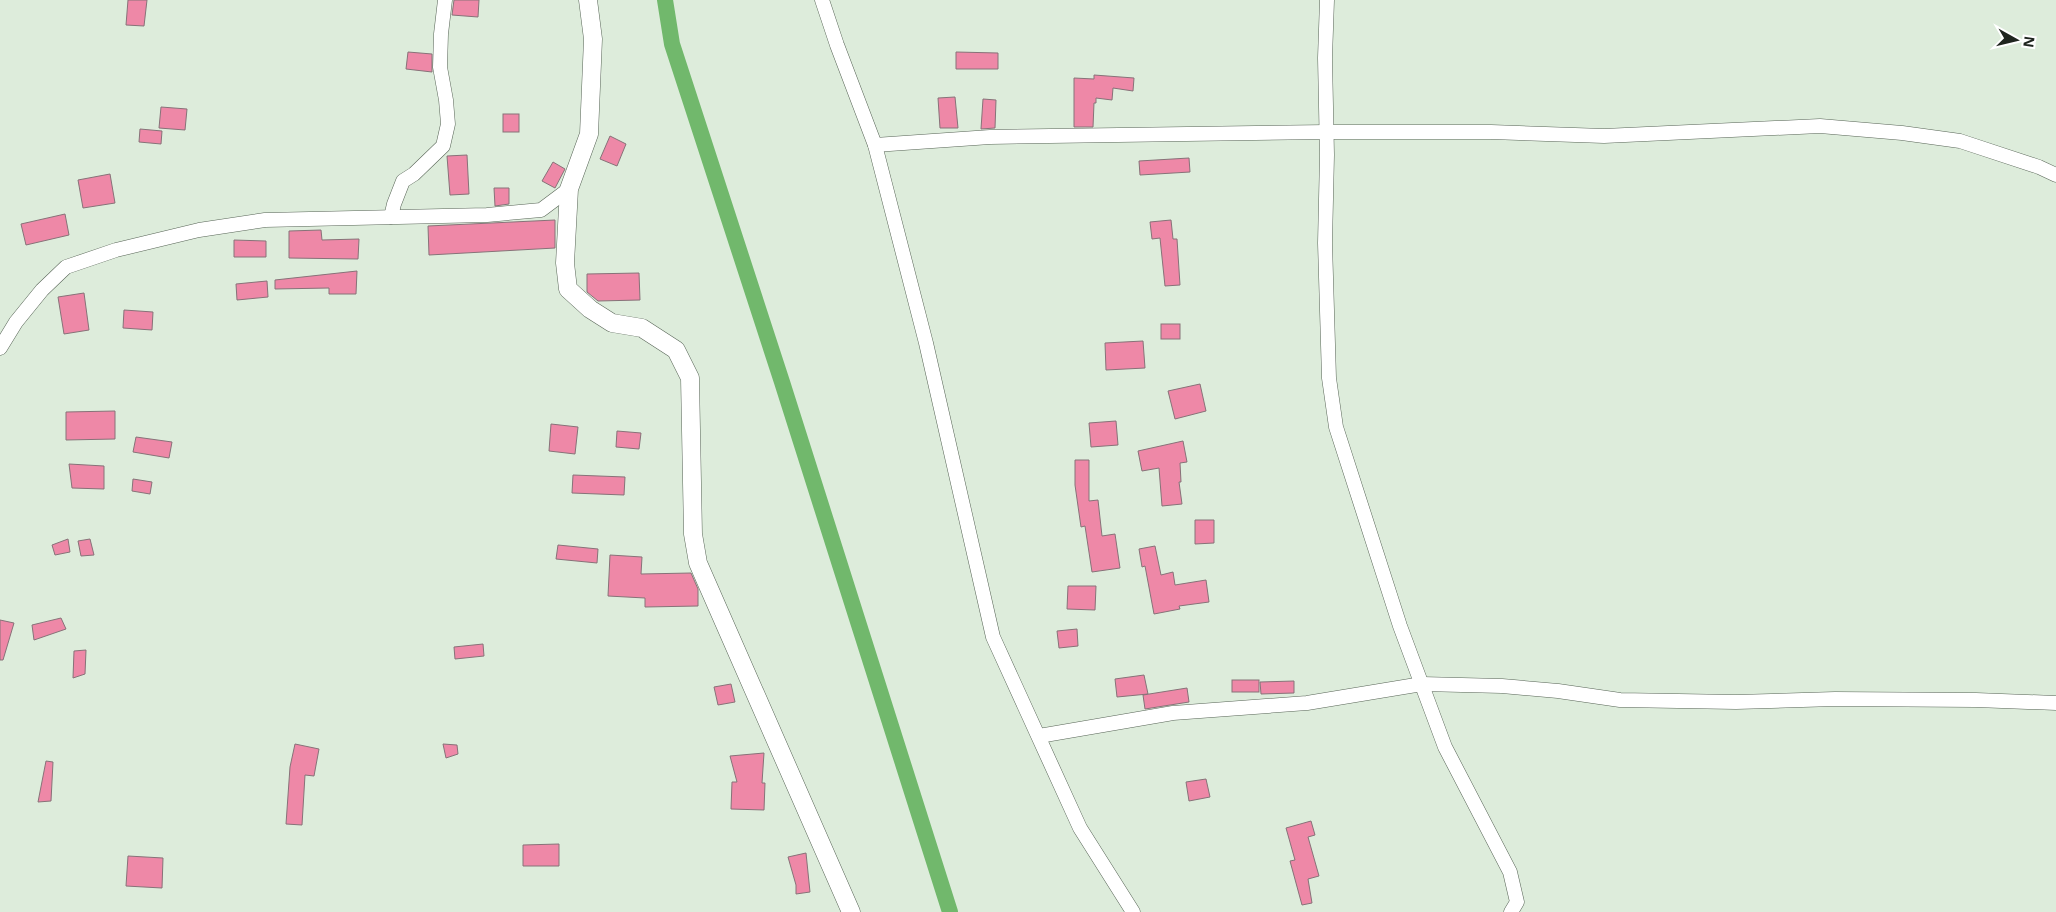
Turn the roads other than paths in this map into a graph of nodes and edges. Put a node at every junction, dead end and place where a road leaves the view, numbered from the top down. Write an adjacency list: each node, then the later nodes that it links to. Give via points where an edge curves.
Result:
1 (446, 0): 9 (street, via 440,67 448,124 443,146 403,182)
2 (588, 0): 8 (street, via 593,39 589,134)
3 (822, 0): 6 (street)
4 (1327, 0): 5 (street)
5 (1327, 132): 6 (street, via 990,137); 7 (street, via 1604,136 1820,126 1960,142 2039,166); 11 (street, via 1328,378 1336,428)
6 (875, 145): 13 (street, via 926,343 993,637)
7 (2056, 175)
8 (569, 189): 9 (street, via 542,210 487,216); 14 (street, via 565,263 568,289 612,323 642,328 676,350 690,378 693,534 698,563)
9 (391, 217): 10 (street, via 265,220 199,230 116,250 66,267 42,290)
10 (0, 348)
11 (1422, 684): 12 (street, via 1502,686 1620,700 1976,700); 13 (street, via 1307,702 1173,713); 16 (street, via 1445,747 1510,872 1517,902)
12 (2056, 704)
13 (1039, 736): 15 (street, via 1080,828)
14 (851, 912)
15 (1133, 912)
16 (1511, 912)

